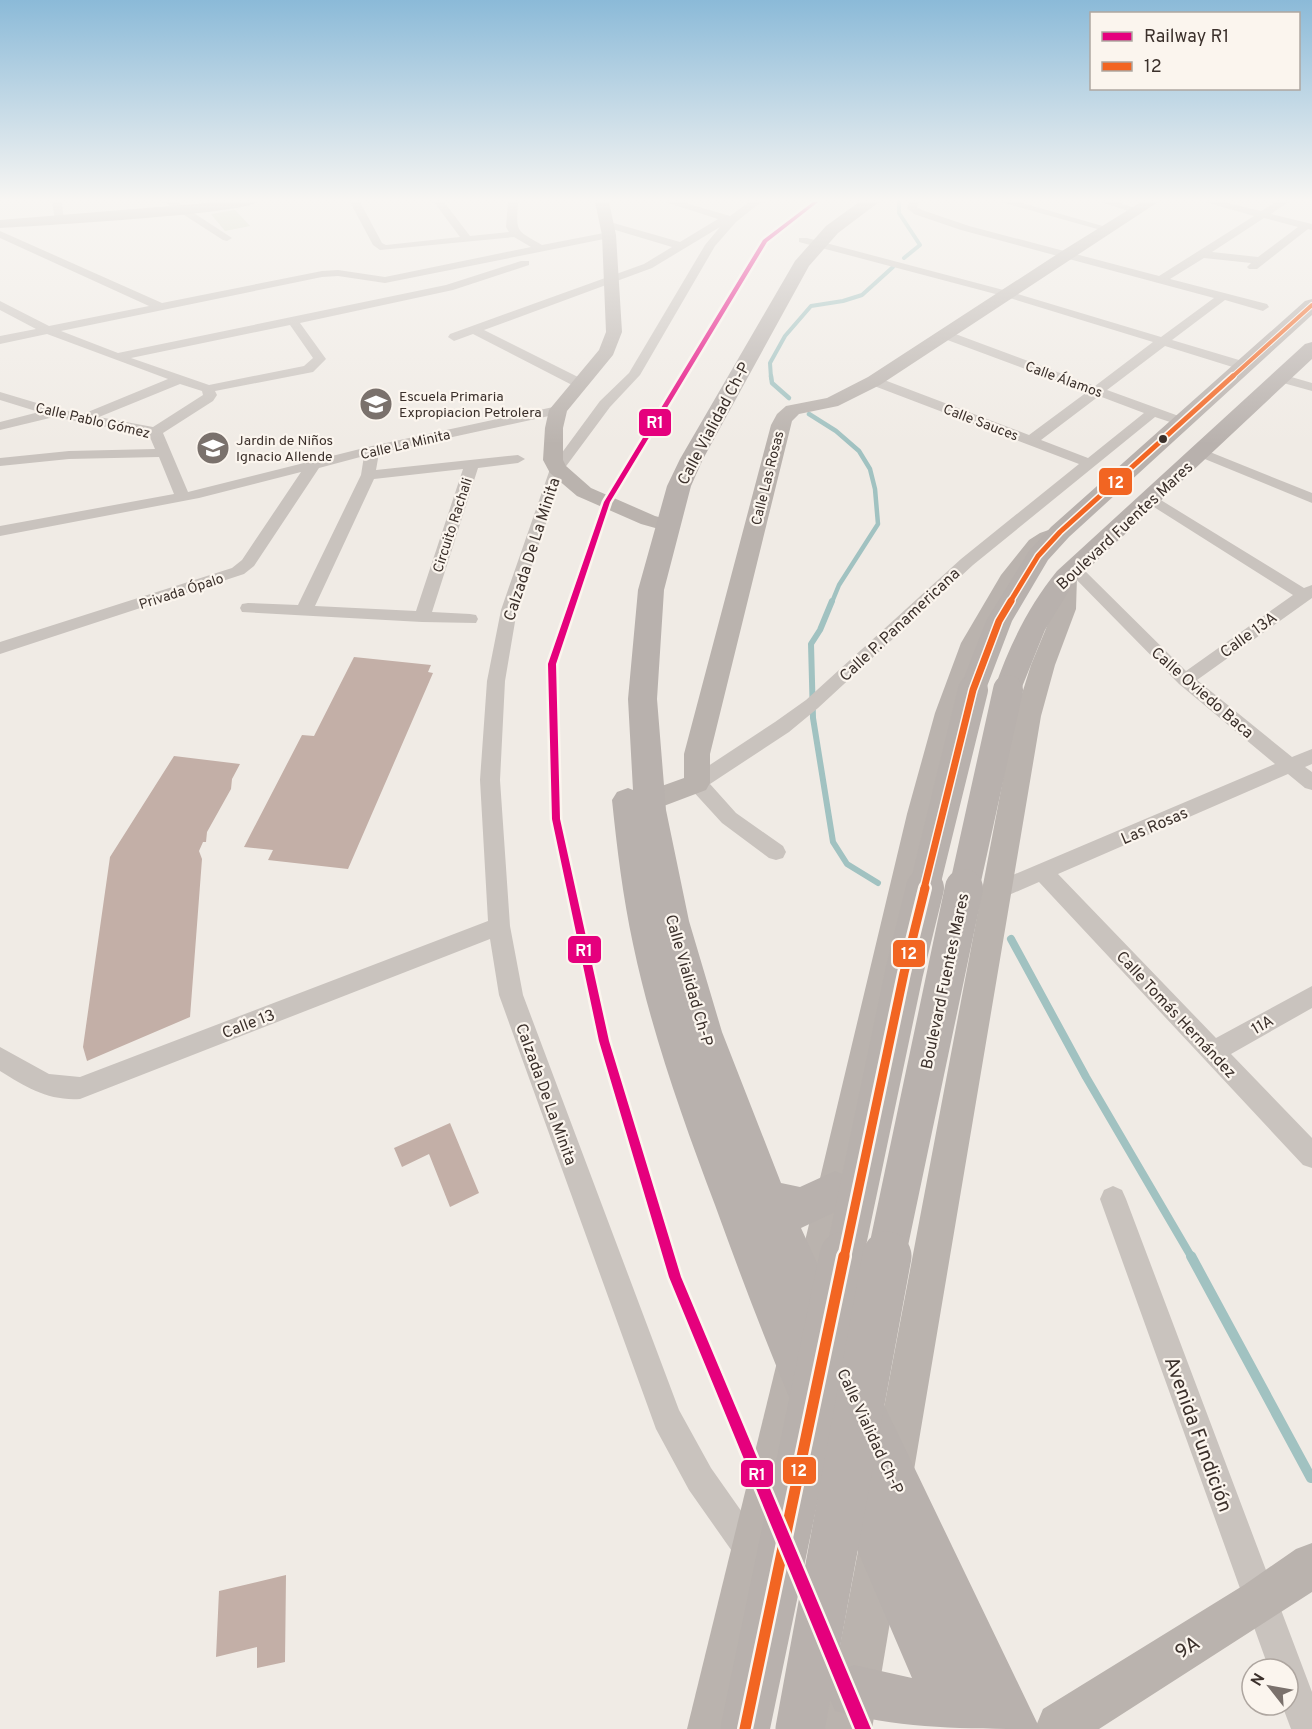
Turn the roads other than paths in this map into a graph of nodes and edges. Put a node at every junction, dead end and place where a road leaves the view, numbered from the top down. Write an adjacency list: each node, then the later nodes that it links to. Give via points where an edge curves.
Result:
1 (106, 283): 18 (street)
2 (284, 283): 18 (street)
3 (386, 283): 14 (street)
4 (465, 283): 14 (street)
5 (606, 283): 21 (street)
6 (611, 283): 32 (street, via 612,340)
7 (686, 283): 53 (street, via 633,375 605,404)
8 (791, 283): 60 (main road, Calle Vialidad Ch-P)
9 (964, 283): 12 (street)
10 (1023, 283): 12 (street, Calle Las Rosas)
11 (1171, 283): 13 (street)
12 (1006, 294): 22 (street, Calle Las Rosas); 25 (street)
13 (1222, 297): 17 (street); 25 (street)
14 (395, 300): 19 (street)
15 (0, 305): 20 (street)
16 (1312, 305): 28 (main road, Boulevard Fuentes Mares)
17 (1263, 307)
18 (161, 308): 20 (street)
19 (293, 321): 27 (street); 34 (street, via 320,360 318,363 308,369)
20 (47, 330): 24 (street); 27 (street)
21 (474, 330): 23 (street); 32 (street)
22 (946, 335): 31 (street, Calle Las Rosas); 35 (street, Calle Álamos)
23 (454, 337)
24 (0, 340)
25 (1161, 342): 28 (street); 35 (street)
26 (1312, 348): 30 (main road, Boulevard Fuentes Mares)
27 (117, 357): 29 (street)
28 (1244, 366): 41 (main road, Boulevard Fuentes Mares)
29 (182, 378): 34 (street); 40 (street)
30 (1281, 378): 33 (street); 46 (main road, Boulevard Fuentes Mares)
31 (873, 381): 44 (street, Calle Sauces); 74 (street, Calle Las Rosas, via 832,402 794,410 781,422 697,754)
32 (579, 383): 37 (street)
33 (1312, 387)
34 (208, 389): 43 (street, via 208,398)
35 (1095, 391): 39 (street, Calle Álamos); 44 (street)
36 (0, 396): 38 (street, Calle Pablo Gómez)
37 (558, 410): 45 (street, Calle La Minita); 53 (street, Calzada De La Minita, via 552,455)
38 (55, 412): 40 (street, Calle Pablo Gómez); 42 (street)
39 (1153, 412): 41 (street, Calle Álamos); 50 (street, Calle P. Panamericana)
40 (86, 418): 43 (street, Calle Pablo Gómez)
41 (1182, 422): 62 (main road, Boulevard Fuentes Mares)
42 (0, 426)
43 (155, 432): 47 (street, Calle Pablo Gómez)
44 (1030, 441): 50 (street, Calle Sauces)
45 (372, 450): 52 (street, Calle La Minita); 54 (street)
46 (1200, 452): 56 (street); 59 (main road, Boulevard Fuentes Mares)
47 (164, 453): 49 (street, via 69,455); 57 (street, Calle Pablo Gómez)
48 (518, 459): 51 (street)
49 (0, 462)
50 (1089, 463): 74 (street, Calle P. Panamericana, via 967,562 812,704)
51 (472, 464): 54 (street, Circuito Rachali); 67 (street, Circuito Rachali)
52 (313, 466): 57 (street, Calle La Minita); 69 (street, Privada Ópalo, via 248,563 238,571)
53 (557, 469): 60 (street, Calzada De La Minita, via 584,492); 80 (street, Calzada De La Minita, via 509,610 496,681 490,780)
54 (369, 475): 66 (street)
55 (1304, 481): 56 (street)
56 (1287, 487): 58 (street)
57 (183, 497): 61 (street, Calle La Minita)
58 (1312, 498)
59 (1151, 499): 63 (main road, Boulevard Fuentes Mares); 64 (street)
60 (657, 522): 76 (main road, Calle Vialidad Ch-P, via 641,693)
61 (0, 531)
62 (1060, 532): 71 (main road, Boulevard Fuentes Mares, via 1038,556 999,621); 85 (street, via 1034,546 1015,570 971,646 961,673 919,825)
63 (1070, 573): 70 (street, Calle Oviedo Baca); 71 (main road, Boulevard Fuentes Mares); 79 (street, via 1065,609 1028,716)
64 (1308, 592): 70 (street, Calle 13A)
65 (248, 608): 66 (street)
66 (304, 611): 67 (street)
67 (422, 617): 68 (street)
68 (470, 620)
69 (0, 648)
70 (1185, 680): 73 (street, Calle Oviedo Baca)
71 (991, 690): 102 (main road, Boulevard Fuentes Mares, bridge, via 904,973); 103 (main road, Boulevard Fuentes Mares, bridge, via 942,986 888,1247)
72 (1312, 756): 73 (street, Las Rosas)
73 (1290, 766): 75 (street, Calle Oviedo Baca); 78 (street, Las Rosas)
74 (697, 783): 76 (street, Calle P. Panamericana); 77 (street, via 729,818)
75 (1312, 783)
76 (639, 806): 87 (main road, Calle Vialidad Ch-P, via 710,1051); 90 (main road, Calle Vialidad Ch-P, via 652,955 684,1065)
77 (776, 852)
78 (1043, 872): 79 (street, Las Rosas); 82 (street, Calle Tomás Hernández)
79 (995, 892): 89 (street)
80 (499, 926): 83 (street, Calle 13, via 80,1088 47,1087); 93 (street, Calzada De La Minita, via 511,995 662,1407 700,1479)
81 (1312, 996): 82 (street, 11A)
82 (1212, 1052): 84 (street, Calle Tomás Hernández)
83 (0, 1058)
84 (1312, 1156)
85 (835, 1191): 87 (main road, via 802,1208); 88 (street)
86 (1113, 1199): 95 (street, Avenida Fundición)
87 (768, 1201): 88 (main road, Calle Vialidad Ch-P)
88 (814, 1284): 89 (street, via 824,1288 854,1330 870,1343 900,1350); 90 (street); 91 (main road, Calle Vialidad Ch-P)
89 (917, 1346): 91 (street)
90 (797, 1361): 92 (main road, Calle Vialidad Ch-P); 93 (street)
91 (892, 1477): 92 (street); 106 (main road, Calle Vialidad Ch-P)
92 (881, 1545): 96 (street); 105 (main road, Calle Vialidad Ch-P)
93 (751, 1552): 96 (street, Calzada De La Minita, via 809,1596); 101 (street)
94 (1312, 1565): 95 (street, 9A)
95 (1260, 1601): 97 (street, Avenida Fundición); 100 (street, 9A)
96 (866, 1627): 99 (street)
97 (1281, 1657)
98 (1300, 1708): 107 (street)
99 (851, 1710): 104 (main road, via 910,1702)
100 (1060, 1726)
101 (711, 1729)
102 (745, 1729)
103 (800, 1729)
104 (948, 1729)
105 (962, 1729)
106 (1012, 1729)
107 (1308, 1729)

